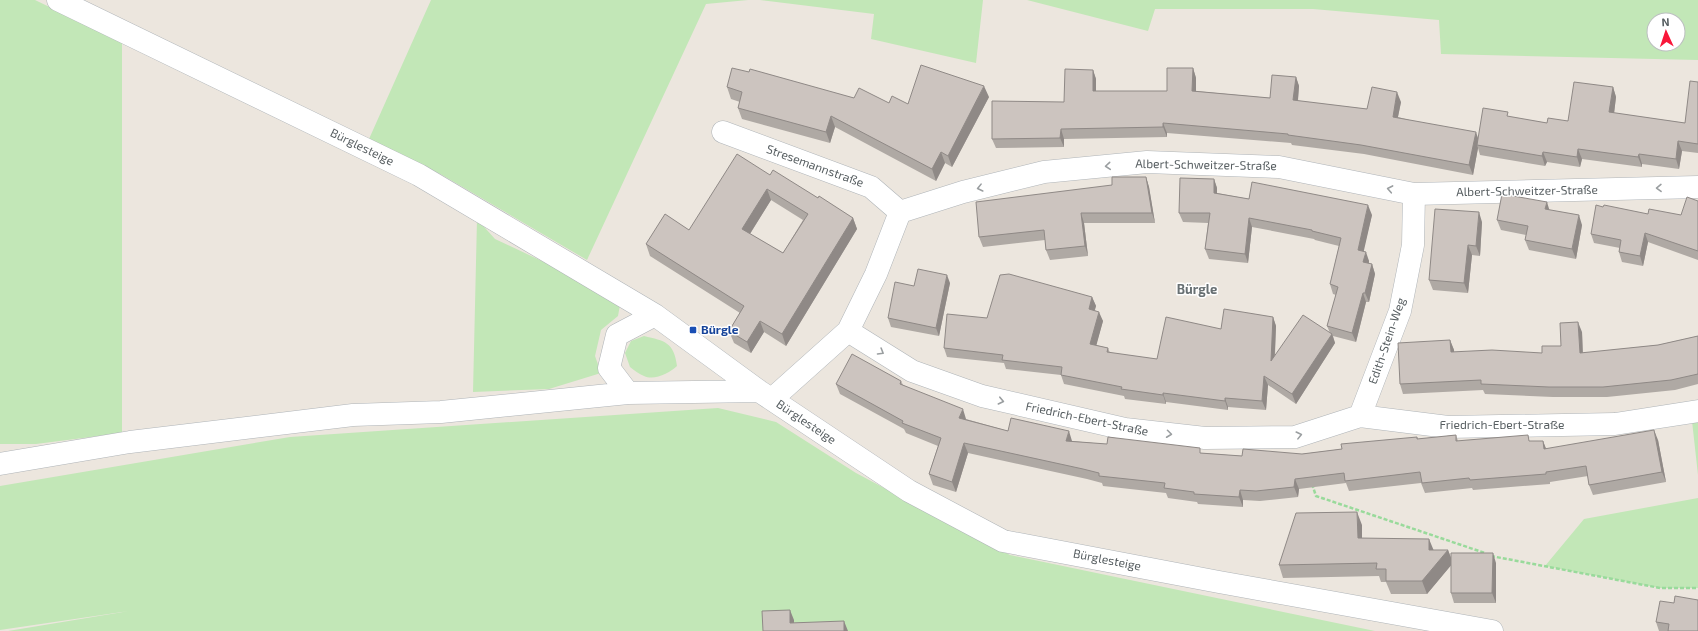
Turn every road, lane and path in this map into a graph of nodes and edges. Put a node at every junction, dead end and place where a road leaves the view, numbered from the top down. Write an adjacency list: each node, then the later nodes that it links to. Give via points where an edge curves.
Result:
1 (58, 0): 6 (street, Bürglesteige, via 419,175)
2 (723, 132): 5 (street, Stresemannstraße, via 871,187)
3 (1698, 187): 4 (street, Albert-Schweitzer-Straße, one-way to 4)
4 (1414, 194): 5 (street, Albert-Schweitzer-Straße, one-way to 5, via 1279,167 1147,162 1044,172 963,192); 11 (street, Edith-Stein-Weg, via 1413,246 1400,311)
5 (900, 212): 7 (street, via 876,274)
6 (655, 315): 8 (street, via 617,334 609,368); 9 (street, Bürglesteige)
7 (848, 331): 9 (street); 11 (street, Friedrich-Ebert-Straße, one-way to 11, via 912,371 982,396 1125,429 1206,438 1295,437)
8 (628, 393): 9 (street); 12 (street, via 441,412 353,415 130,442)
9 (766, 395): 15 (street, Bürglesteige, via 909,491 1003,540)
10 (1698, 411): 11 (street, Friedrich-Ebert-Straße, via 1615,424 1464,427)
11 (1360, 416)
12 (0, 464)
13 (1311, 481): 14 (path, via 1316,496 1497,558 1660,588)
14 (1698, 588)
15 (1492, 631)

